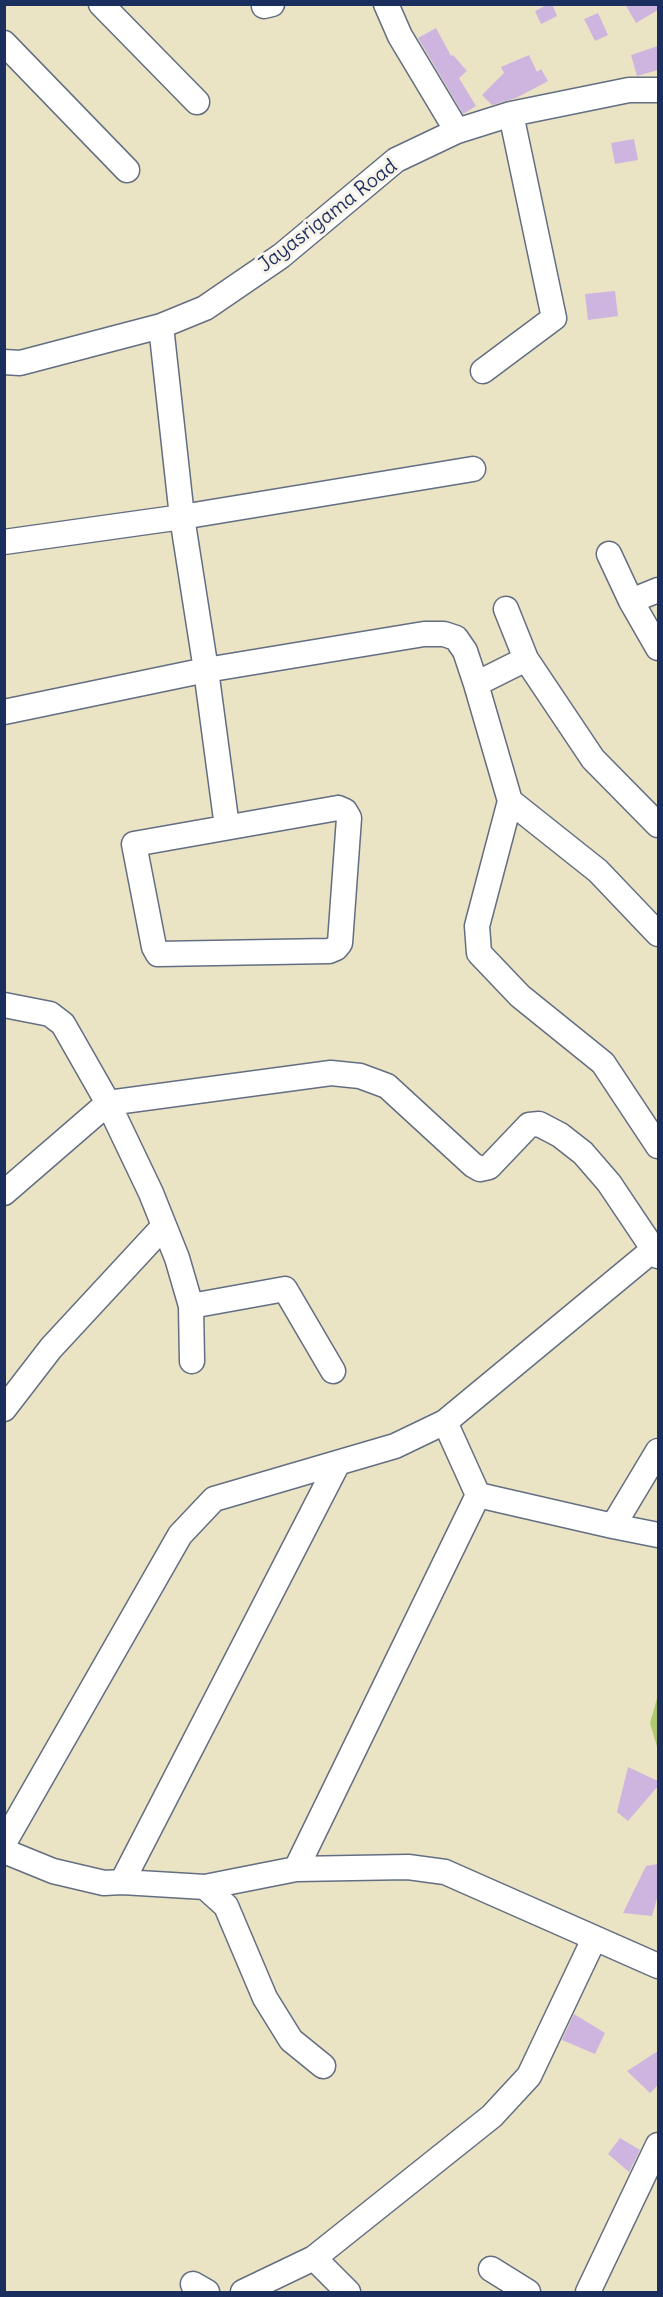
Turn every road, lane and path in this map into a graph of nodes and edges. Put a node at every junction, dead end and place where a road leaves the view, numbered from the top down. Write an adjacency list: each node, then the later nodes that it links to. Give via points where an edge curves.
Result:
1 (101, 4): 5 (street)
2 (386, 4): 7 (street, via 400,36)
3 (4, 43): 8 (street)
4 (658, 90): 6 (street, Jayasrigama Road, via 629,90)
5 (197, 102)
6 (512, 114): 7 (street, Jayasrigama Road); 11 (street, via 554,318)
7 (457, 132): 9 (street, Jayasrigama Road, via 396,160 281,256 206,308)
8 (127, 170)
9 (161, 326): 10 (street, Jayasrigama Road, via 20,363); 13 (street)
10 (4, 362)
11 (483, 371)
12 (473, 469): 13 (street)
13 (182, 517): 14 (street); 21 (street)
14 (4, 542)
15 (609, 554): 17 (street)
16 (658, 590): 17 (street)
17 (630, 601): 19 (street)
18 (506, 609): 20 (street)
19 (658, 648)
20 (526, 659): 22 (street); 25 (street, via 593,759)
21 (206, 670): 22 (street, via 444,634 456,638 465,651); 23 (street); 26 (street)
22 (476, 684): 24 (street)
23 (4, 711)
24 (510, 801): 27 (street, via 598,871); 30 (street, via 477,926 479,953 520,996 603,1063)
25 (658, 825)
26 (227, 827): 26 (street, via 338,808 345,811 349,818 340,943 336,948 158,954 134,844)
27 (658, 934)
28 (4, 1005): 29 (street, via 50,1014 63,1024)
29 (108, 1102): 31 (street); 32 (street); 33 (street, via 331,1074 360,1076 387,1086 480,1170 489,1167 530,1125 539,1124 583,1153 609,1183)
30 (658, 1146)
31 (4, 1193)
32 (164, 1227): 34 (street); 37 (street, via 51,1348)
33 (656, 1253): 38 (street)
34 (191, 1306): 35 (street); 36 (street, via 285,1289)
35 (192, 1361)
36 (333, 1371)
37 (4, 1409)
38 (445, 1422): 40 (street, via 395,1446); 41 (street)
39 (658, 1451): 42 (street)
40 (338, 1463): 44 (street, via 214,1499 180,1534); 47 (street)
41 (478, 1496): 42 (street); 46 (street)
42 (613, 1526): 43 (street)
43 (658, 1534)
44 (4, 1843)
45 (4, 1851): 47 (street, via 53,1871 104,1883)
46 (296, 1869): 48 (street); 49 (street, via 408,1867 445,1872)
47 (122, 1882): 48 (street)
48 (205, 1887): 51 (street, via 226,1906 265,1998 291,2040)
49 (594, 1939): 50 (street); 53 (street, via 529,2076 492,2116)
50 (658, 1966)
51 (323, 2066)
52 (658, 2145): 58 (street)
53 (314, 2258): 55 (street); 56 (street)
54 (491, 2269): 57 (street)
55 (243, 2292)
56 (348, 2292)
57 (528, 2292)
58 (588, 2292)

